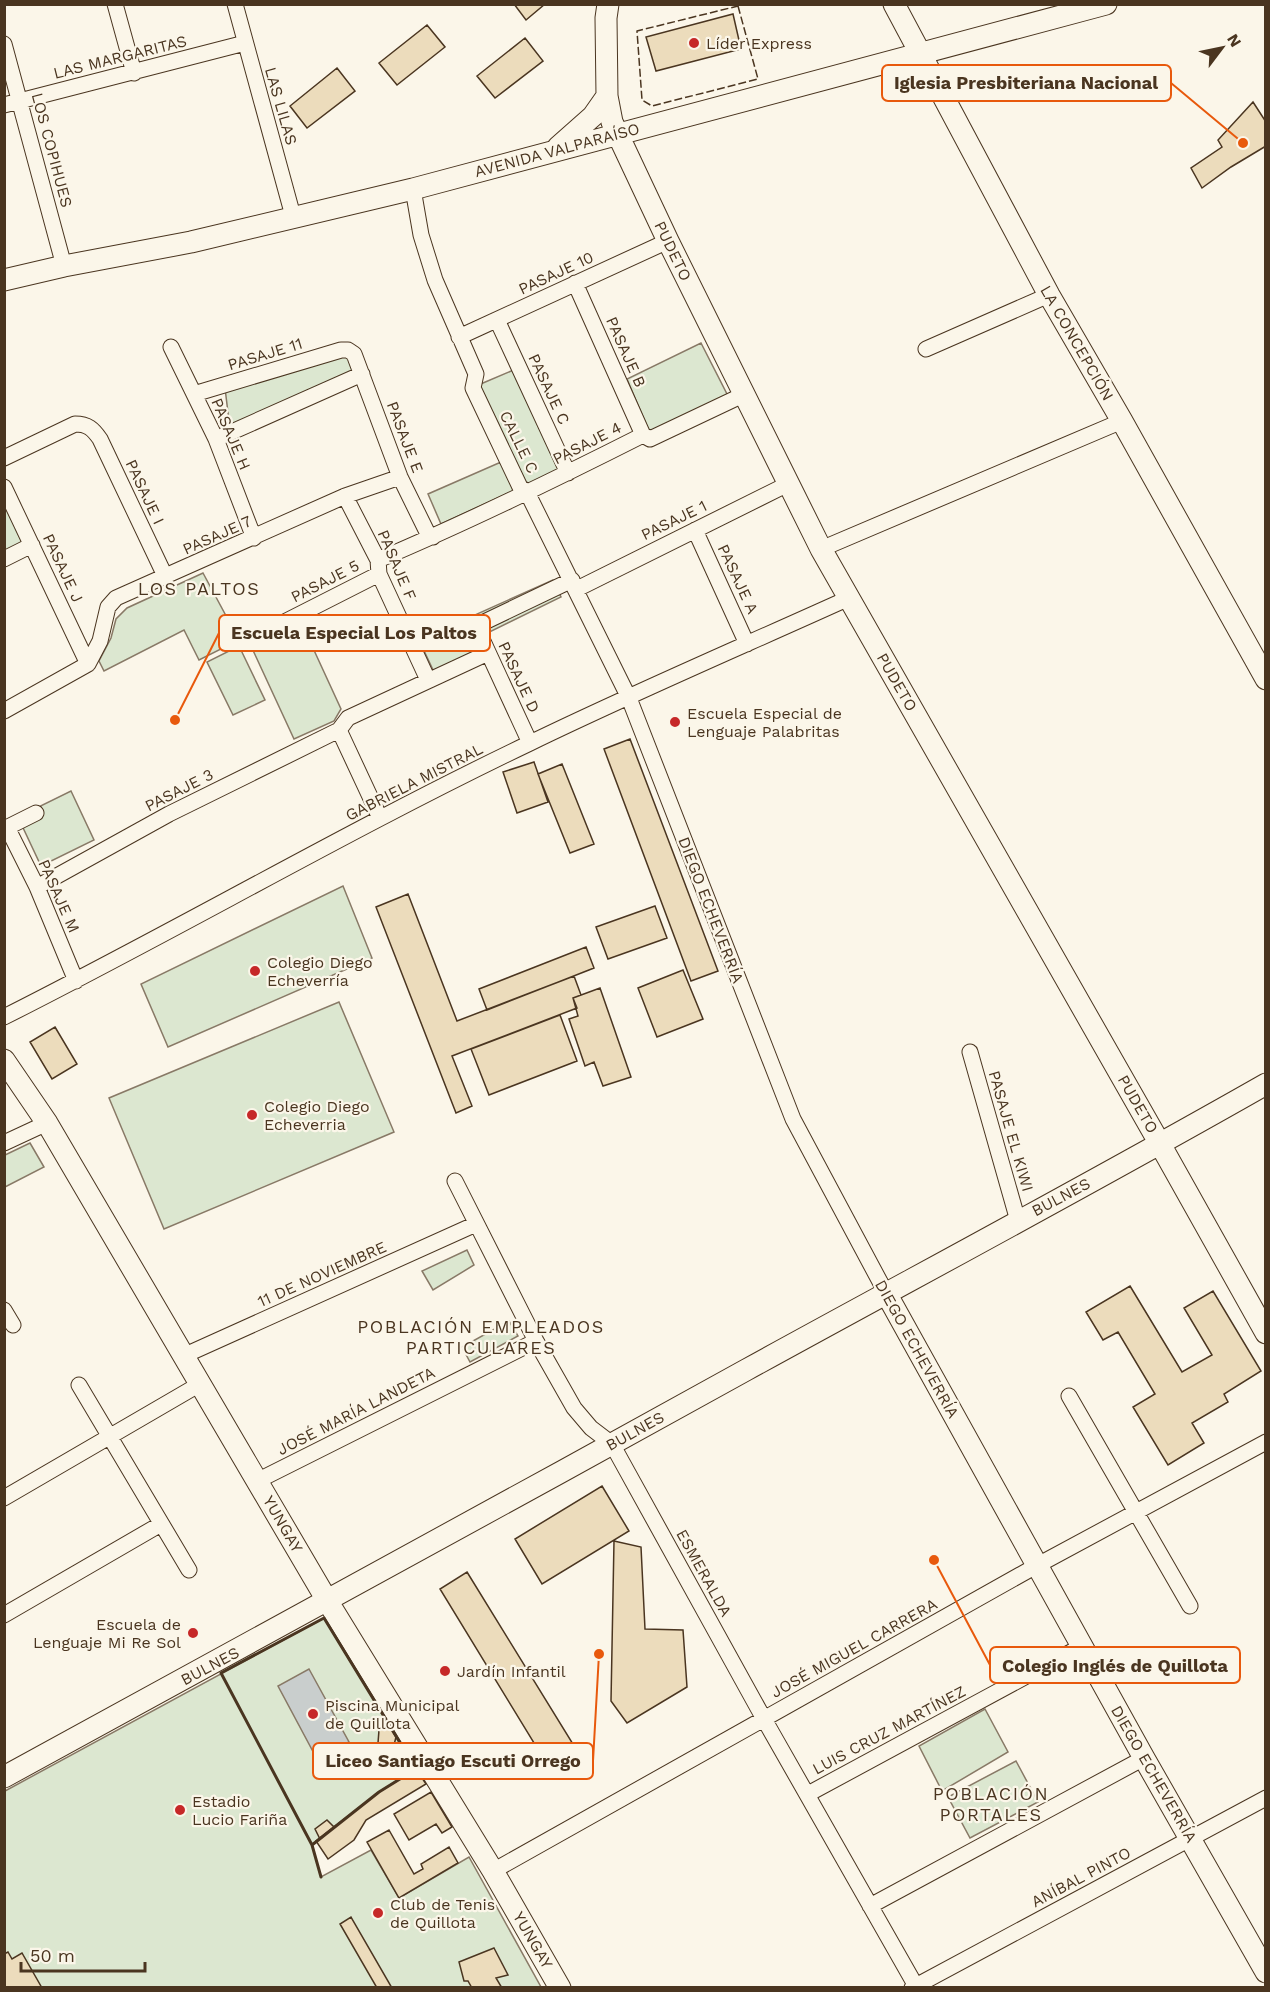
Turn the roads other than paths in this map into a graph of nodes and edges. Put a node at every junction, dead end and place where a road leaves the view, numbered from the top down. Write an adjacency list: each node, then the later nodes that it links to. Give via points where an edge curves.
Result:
1 (115, 4): 9 (street)
2 (235, 4): 6 (street, LAS LILAS)
3 (608, 4): 10 (street, PUDETO)
4 (894, 4): 8 (street, LA CONCEPCIÓN)
5 (1106, 4): 8 (street, AVENIDA VALPARAÍSO)
6 (245, 43): 9 (street, LAS MARGARITAS); 15 (street, LAS LILAS)
7 (4, 44): 11 (street, LOS COPIHUES)
8 (920, 55): 12 (street, AVENIDA VALPARAÍSO); 20 (street, LA CONCEPCIÓN)
9 (134, 73): 11 (street, LAS MARGARITAS)
10 (607, 96): 12 (street, PUDETO); 13 (street, via 593,116)
11 (12, 103): 17 (street, LOS COPIHUES)
12 (616, 134): 13 (street, AVENIDA VALPARAÍSO); 16 (street, PUDETO)
13 (553, 152): 14 (street, AVENIDA VALPARAÍSO)
14 (413, 189): 15 (street, AVENIDA VALPARAÍSO); 22 (street, CALLE C, via 428,258)
15 (293, 216): 17 (street, AVENIDA VALPARAÍSO, via 191,242)
16 (668, 241): 19 (street, PASAJE 10); 28 (street, PUDETO)
17 (64, 266): 18 (street, AVENIDA VALPARAÍSO)
18 (4, 280)
19 (575, 283): 21 (street, PASAJE 10); 30 (street, PASAJE B)
20 (1049, 295): 24 (street); 29 (street, LA CONCEPCIÓN)
21 (497, 320): 22 (street, PASAJE 10); 33 (street, PASAJE C)
22 (459, 337): 37 (street, CALLE C, via 476,374 473,388 520,487)
23 (171, 347): 27 (street, PASAJE H)
24 (926, 349)
25 (348, 350): 26 (street, PASAJE E, via 354,354); 27 (street, PASAJE 11)
26 (362, 374): 31 (street); 34 (street, PASAJE E)
27 (194, 394): 31 (street, PASAJE H)
28 (745, 394): 30 (street, PASAJE 4, via 650,439); 35 (street, PUDETO)
29 (1122, 421): 43 (street); 54 (street, LA CONCEPCIÓN)
30 (644, 435): 33 (street, PASAJE 4)
31 (216, 439): 41 (street, PASAJE H)
32 (4, 458): 46 (street, PASAJE I, via 75,424 88,426 100,439)
33 (568, 473): 37 (street, PASAJE 4)
34 (400, 477): 38 (street, PASAJE 7); 40 (street, PASAJE E)
35 (789, 484): 39 (street, PASAJE 1); 43 (street, PUDETO)
36 (4, 487): 42 (street, PASAJE J)
37 (527, 492): 40 (street, PASAJE 4); 47 (street, CALLE C)
38 (345, 496): 41 (street, PASAJE 7); 45 (street, PASAJE F)
39 (695, 530): 47 (street, PASAJE 1); 51 (street, PASAJE A)
40 (433, 537): 45 (street, PASAJE 4)
41 (254, 538): 46 (street, PASAJE 7)
42 (32, 545): 44 (street); 53 (street, PASAJE J)
43 (821, 549): 48 (street, PUDETO)
44 (4, 559)
45 (379, 567): 50 (street, PASAJE 5); 55 (street, PASAJE F)
46 (166, 578): 53 (street, PASAJE 7, via 116,598 108,607 100,641)
47 (574, 584): 49 (street, PASAJE 1); 56 (street, CALLE C)
48 (849, 598): 51 (street, GABRIELA MISTRAL); 71 (street, PUDETO)
49 (476, 626): 52 (street, PASAJE D)
50 (255, 637)
51 (747, 644): 56 (street, GABRIELA MISTRAL)
52 (488, 653): 55 (street, PASAJE 3); 59 (street, PASAJE D)
53 (88, 664): 57 (street)
54 (1266, 679)
55 (428, 680): 58 (street, PASAJE 3)
56 (629, 698): 59 (street, GABRIELA MISTRAL); 75 (street, DIEGO ECHEVERRÍA, via 793,1119)
57 (4, 711)
58 (341, 726): 61 (street); 63 (street, PASAJE 3)
59 (530, 743): 61 (street, GABRIELA MISTRAL)
60 (36, 813): 62 (street)
61 (380, 818): 64 (street, GABRIELA MISTRAL)
62 (6, 828): 63 (street, PASAJE M)
63 (37, 887): 64 (street, PASAJE M)
64 (76, 981): 65 (street, GABRIELA MISTRAL)
65 (4, 1017)
66 (970, 1052): 73 (street, PASAJE EL KIWI)
67 (4, 1060): 69 (street, YUNGAY)
68 (1266, 1084): 71 (street, BULNES)
69 (47, 1122): 70 (street); 80 (street, YUNGAY)
70 (4, 1143)
71 (1160, 1144): 73 (street, BULNES); 78 (street, PUDETO)
72 (455, 1181): 74 (street, ESMERALDA)
73 (1018, 1221): 75 (street, BULNES)
74 (476, 1224): 79 (street, ESMERALDA); 80 (street, 11 DE NOVIEMBRE)
75 (886, 1293): 86 (street, BULNES); 91 (street, DIEGO ECHEVERRÍA)
76 (4, 1310): 77 (street)
77 (13, 1325)
78 (1266, 1333)
79 (536, 1341): 86 (street, ESMERALDA, via 574,1408); 87 (street, JOSÉ MARÍA LANDETA)
80 (183, 1356): 81 (street, YUNGAY)
81 (200, 1384): 84 (street); 87 (street, YUNGAY)
82 (79, 1385): 84 (street)
83 (1069, 1396): 89 (street)
84 (110, 1437): 88 (street); 90 (street)
85 (1266, 1442): 89 (street, JOSÉ MIGUEL CARRERA)
86 (612, 1444): 93 (street, BULNES); 97 (street, ESMERALDA)
87 (257, 1480): 93 (street, YUNGAY)
88 (4, 1498)
89 (1137, 1512): 91 (street, JOSÉ MIGUEL CARRERA); 94 (street)
90 (161, 1524): 92 (street); 95 (street)
91 (1036, 1566): 96 (street, DIEGO ECHEVERRÍA); 97 (street, JOSÉ MIGUEL CARRERA)
92 (189, 1570)
93 (328, 1602): 99 (street, BULNES); 103 (street, YUNGAY)
94 (1190, 1606)
95 (4, 1615)
96 (1082, 1646): 98 (street, DIEGO ECHEVERRÍA); 100 (street, LUIS CRUZ MARTÍNEZ)
97 (764, 1719): 100 (street, ESMERALDA); 103 (street, JOSÉ MIGUEL CARRERA)
98 (1144, 1758): 102 (street, DIEGO ECHEVERRÍA); 104 (street)
99 (4, 1777)
100 (808, 1794): 104 (street, ESMERALDA)
101 (1266, 1798): 102 (street, ANÍBAL PINTO)
102 (1191, 1839): 105 (street, DIEGO ECHEVERRÍA); 106 (street, ANÍBAL PINTO)
103 (493, 1871): 107 (street, YUNGAY)
104 (870, 1906): 106 (street, ESMERALDA)
105 (1266, 1972)
106 (915, 1987)
107 (560, 1988)

